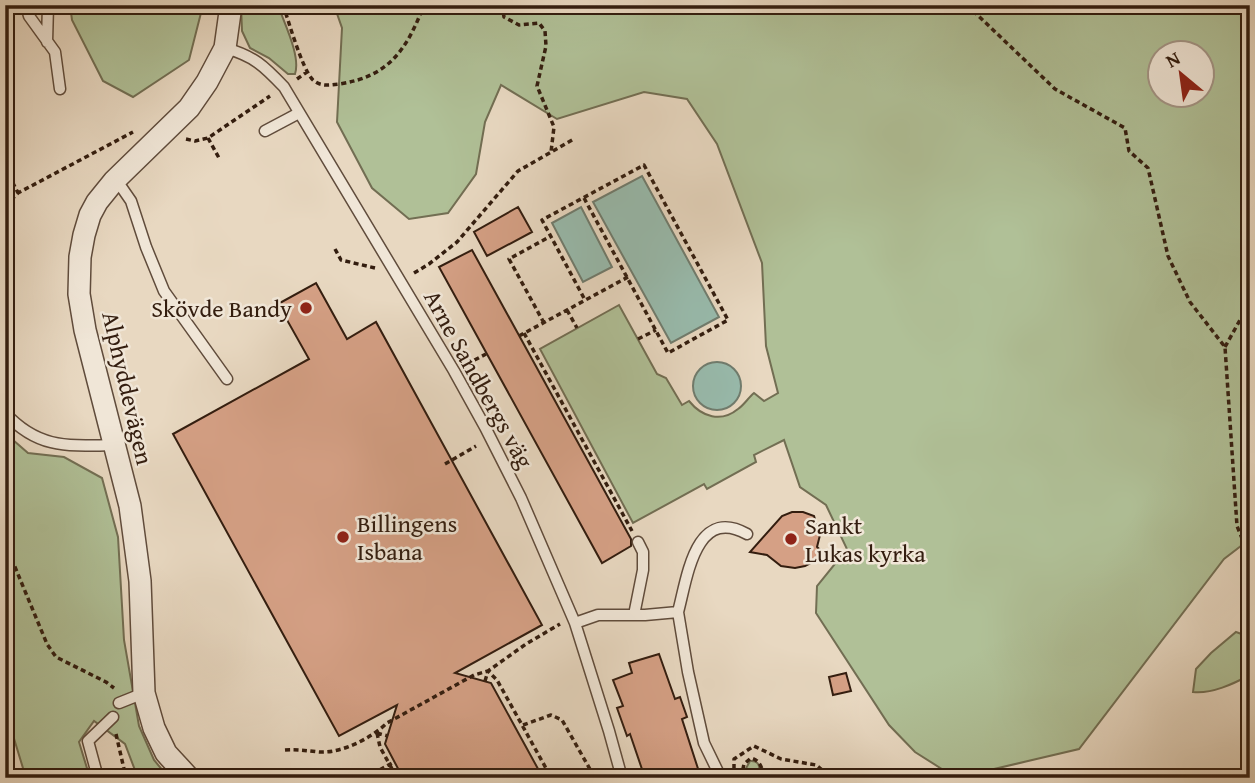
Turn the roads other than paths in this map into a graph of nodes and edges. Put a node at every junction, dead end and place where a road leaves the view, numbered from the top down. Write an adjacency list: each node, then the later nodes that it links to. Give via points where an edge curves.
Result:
1 (26, 5): 4 (lane)
2 (48, 5): 4 (lane)
3 (231, 5): 5 (street, Alphyddevägen)
4 (47, 42): 6 (lane, via 55,52)
5 (225, 48): 7 (lane, Arne Sandbergs väg, via 260,62 284,87); 9 (street, Alphyddevägen, via 188,108)
6 (60, 89)
7 (299, 113): 8 (lane); 17 (lane, Arne Sandbergs väg, via 491,439)
8 (265, 131)
9 (114, 181): 10 (lane, via 131,201 163,291); 12 (street, Alphyddevägen, via 97,202 87,225 79,294)
10 (227, 379)
11 (5, 413): 12 (lane, via 19,428 58,445)
12 (113, 445): 18 (street, Alphyddevägen, via 130,506 140,581)
13 (747, 534): 15 (lane, via 720,528 700,541)
14 (638, 542): 16 (lane, via 643,570)
15 (678, 612): 16 (lane); 24 (lane, via 704,743)
16 (634, 615): 17 (lane, via 598,615)
17 (575, 623): 23 (lane, Arne Sandbergs väg)
18 (144, 693): 19 (lane); 22 (street, Alphyddevägen, via 166,752)
19 (119, 703)
20 (113, 717): 21 (lane, via 88,741)
21 (98, 778)
22 (189, 778)
23 (622, 778)
24 (721, 778)

